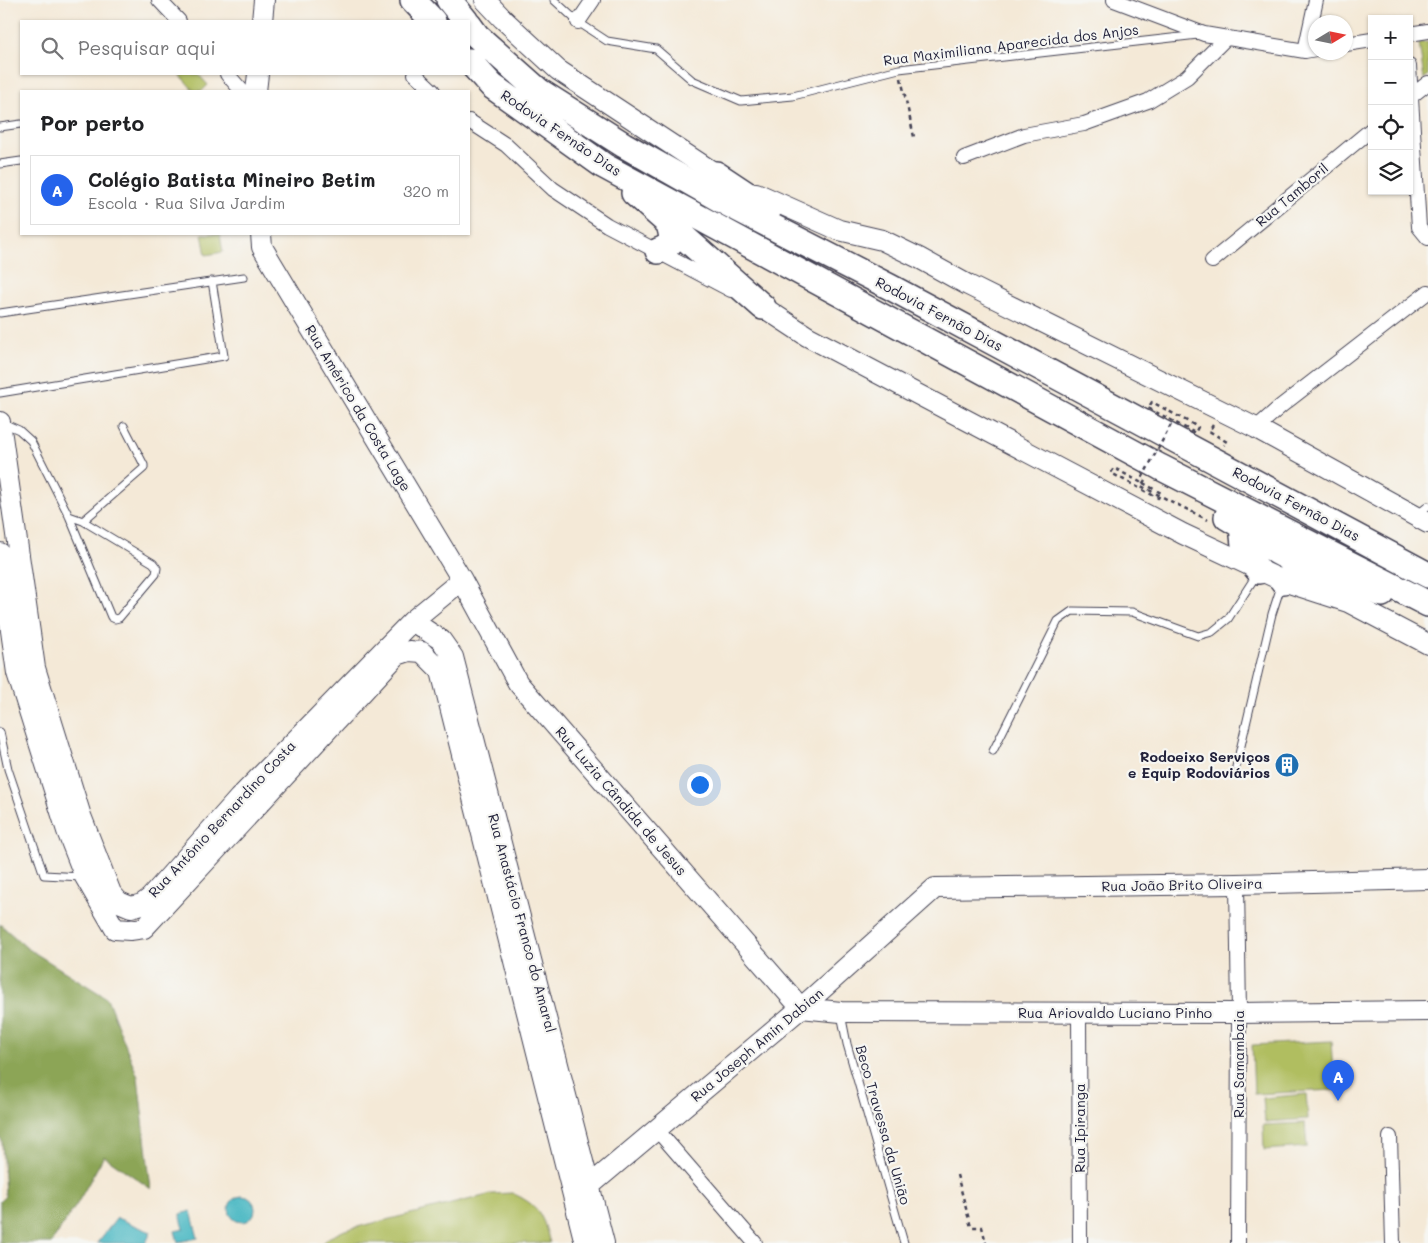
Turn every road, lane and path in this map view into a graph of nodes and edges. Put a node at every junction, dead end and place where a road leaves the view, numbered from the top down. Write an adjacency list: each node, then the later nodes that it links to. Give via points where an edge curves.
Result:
1 (160, 0): 11 (street)
2 (264, 0): 12 (street)
3 (413, 0): 13 (highway)
4 (449, 0): 14 (highway)
5 (485, 0): 44 (street, via 558,70)
6 (554, 0): 15 (lane, Rua Maximiliana Aparecida dos Anjos)
7 (593, 0): 15 (street)
8 (1114, 0): 19 (street)
9 (1316, 0): 10 (street)
10 (1314, 15)
11 (178, 20)
12 (262, 20)
13 (432, 20)
14 (465, 20)
15 (578, 22): 25 (lane, Rua Maximiliana Aparecida dos Anjos, via 607,41 656,49 692,80 740,101 793,96)
16 (470, 26): 52 (highway, Rodovia Fernão Dias, via 539,91 624,145 728,204)
17 (1428, 31): 18 (street)
18 (1413, 33)
19 (1204, 34): 20 (street); 25 (lane, Rua Maximiliana Aparecida dos Anjos)
20 (1225, 38): 23 (street); 40 (street, via 1187,77 1148,101 1084,124 1024,135)
21 (1368, 41): 22 (street)
22 (1353, 43)
23 (1308, 50)
24 (470, 62): 43 (highway, Rodovia Fernão Dias, via 492,86)
25 (899, 69): 39 (path)
26 (227, 75): 30 (street)
27 (258, 75): 31 (street)
28 (415, 75): 32 (street)
29 (1428, 83): 33 (street)
30 (241, 90)
31 (256, 90)
32 (432, 90)
33 (1413, 95)
34 (1411, 105): 47 (street, via 1419,228)
35 (470, 122): 48 (street, via 506,145 553,189 607,225)
36 (20, 124): 37 (lane)
37 (0, 127)
38 (1368, 132): 49 (street, Rua Tamboril)
39 (914, 137)
40 (964, 158)
41 (20, 161): 42 (lane)
42 (0, 164)
43 (604, 166): 45 (highway); 61 (highway, Rodovia Fernão Dias)
44 (716, 174): 52 (highway); 60 (street, via 839,230 882,240)
45 (669, 224): 48 (highway, via 673,237 671,243); 54 (highway)
46 (261, 235): 71 (street, Rua Américo da Costa Lage, via 262,247)
47 (1428, 238)
48 (658, 251): 54 (street)
49 (1212, 261)
50 (244, 277): 51 (lane)
51 (212, 281): 55 (lane); 56 (lane, via 224,356)
52 (890, 288): 70 (highway, Rodovia Fernão Dias)
53 (1428, 292): 60 (street)
54 (763, 307): 68 (street, via 807,336)
55 (0, 313)
56 (0, 393)
57 (0, 422): 63 (lane, via 19,430 31,441); 80 (street, Rua Antônio Bernardino Costa, via 35,668 81,816 111,893 131,908 142,904)
58 (1176, 423): 61 (path, bridge, via 1195,433 1198,427 1152,402 1148,408 1173,421 1140,482 1114,468 1112,473 1158,498 1160,493)
59 (124, 426): 64 (lane, via 144,468)
60 (1256, 428): 62 (street)
61 (1153, 472): 65 (path, via 1141,486); 66 (highway, via 1175,490); 73 (highway, Rodovia Fernão Dias)
62 (1424, 515)
63 (69, 516): 64 (lane); 64 (lane, via 111,617 119,618 156,574 157,568 154,563)
64 (83, 521)
65 (1215, 523)
66 (1242, 526): 68 (highway, via 1245,554); 69 (highway, via 1277,552)
67 (0, 553): 81 (street, Rua Antônio Bernardino Costa, via 17,673 67,831)
68 (1259, 571): 72 (street); 78 (lane, via 1228,619 1212,632 1198,636 1132,612 1072,610 1058,621)
69 (1313, 571): 72 (highway, via 1298,573); 73 (highway, via 1391,597)
70 (1428, 575)
71 (462, 580): 74 (street, Rua Antônio Bernardino Costa); 85 (street, Rua Luzia Cândida de Jesus, via 518,682)
72 (1283, 581): 75 (street, via 1348,602); 79 (lane, via 1272,614)
73 (1428, 604)
74 (412, 621): 80 (street, Rua Antônio Bernardino Costa); 93 (street, Rua Anastácio Franco do Amaral, via 441,640 452,657)
75 (1428, 644)
76 (397, 655): 80 (street, Rua Antônio Bernardino Costa); 93 (street, Rua Anastácio Franco do Amaral, via 409,651 422,652 441,671)
77 (0, 732): 81 (lane, via 8,769 44,875)
78 (992, 751)
79 (1236, 767)
80 (246, 804): 81 (street, Rua Antônio Bernardino Costa, via 144,928 115,929)
81 (85, 877)
82 (1428, 879): 83 (street, Rua João Brito Oliveira)
83 (1237, 884): 84 (street, Rua João Brito Oliveira); 89 (street, Rua Samambaia)
84 (935, 888): 85 (street, Rua Joseph Amin Dabian)
85 (801, 1008): 87 (street, Rua Ariovaldo Luciano Pinho); 90 (street, Rua Joseph Amin Dabian)
86 (1428, 1011): 89 (street, Rua Ariovaldo Luciano Pinho)
87 (841, 1012): 88 (street, Rua Ariovaldo Luciano Pinho); 97 (lane, Beco Travessa da União, via 847,1044)
88 (1079, 1013): 89 (street, Rua Ariovaldo Luciano Pinho); 99 (street, Rua Ipiranga)
89 (1239, 1013): 100 (street, Rua Samambaia)
90 (657, 1130): 93 (street, Rua Joseph Amin Dabian); 96 (street)
91 (1390, 1137): 101 (street)
92 (957, 1175): 98 (path, via 971,1227 982,1227)
93 (582, 1192): 94 (street, Rua Anastácio Franco do Amaral); 95 (street, Rua Anastácio Franco do Amaral)
94 (586, 1243)
95 (604, 1243)
96 (755, 1243)
97 (904, 1243)
98 (986, 1243)
99 (1080, 1243)
100 (1238, 1243)
101 (1393, 1243)

